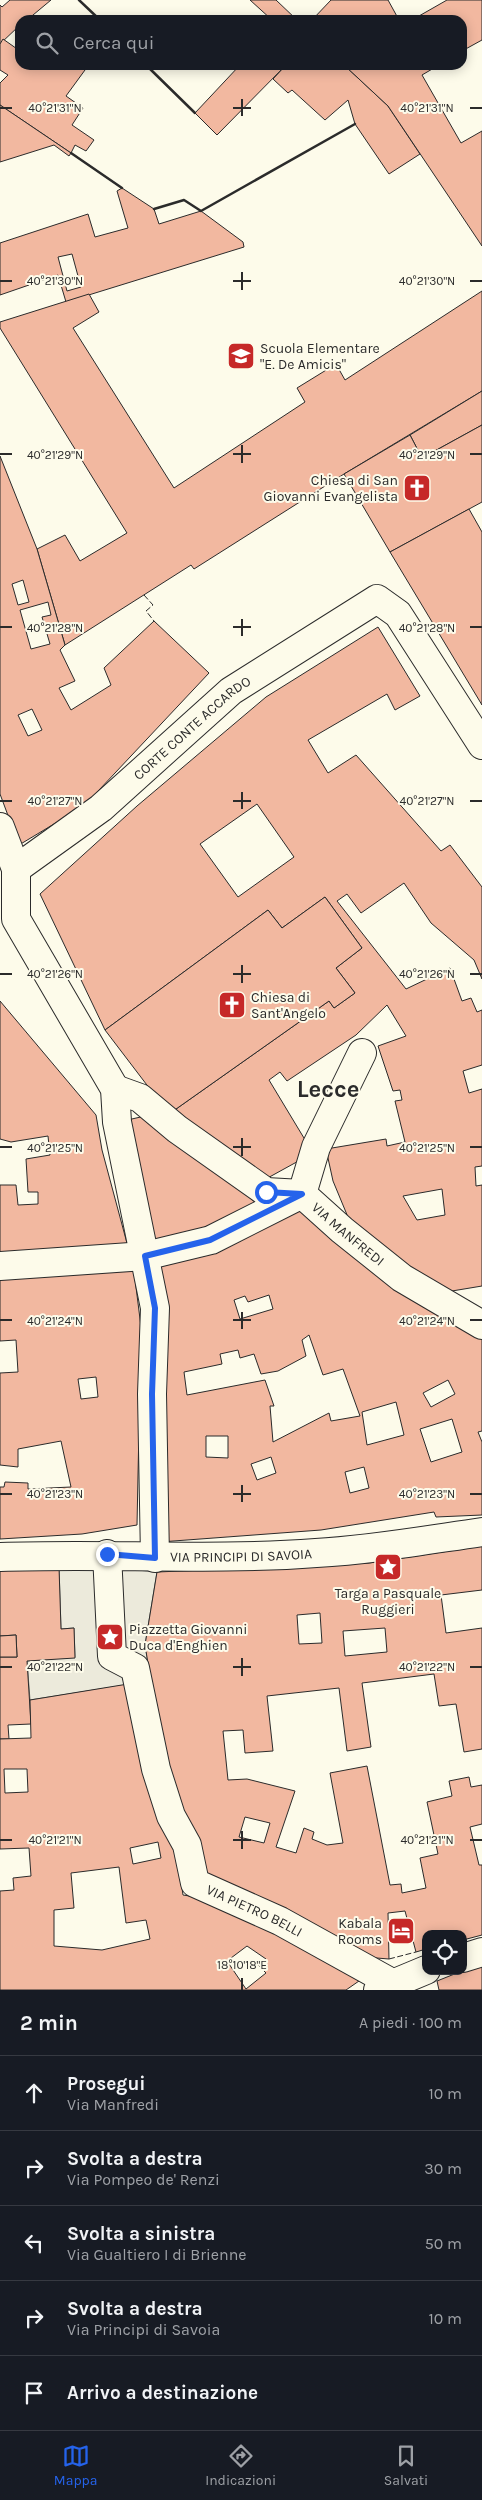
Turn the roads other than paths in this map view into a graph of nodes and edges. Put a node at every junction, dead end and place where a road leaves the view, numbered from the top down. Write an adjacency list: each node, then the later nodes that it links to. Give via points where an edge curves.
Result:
1 (482, 745): 3 (street, CORTE CONTE ACCARDO, via 398,614 376,599 230,692 101,808)
2 (0, 827): 3 (street)
3 (8, 869): 4 (street)
4 (8, 923): 6 (street)
5 (362, 1053): 7 (street, via 316,1147)
6 (115, 1089): 7 (street, VIA MANFREDI, via 140,1098 177,1129 266,1192); 8 (street, via 116,1122)
7 (302, 1194): 8 (street, via 210,1240); 10 (street, VIA MANFREDI, via 402,1278)
8 (145, 1256): 9 (street); 14 (street, via 155,1308 152,1394)
9 (0, 1266)
10 (481, 1322)
11 (482, 1532): 14 (street, VIA PRINCIPI DI SAVOIA, via 316,1553)
12 (107, 1554): 13 (street, VIA PRINCIPI DI SAVOIA); 14 (street, VIA PRINCIPI DI SAVOIA); 18 (street, VIA PIETRO BELLI, via 112,1656 135,1668 156,1769 171,1816 187,1845 195,1883 280,1921)
13 (0, 1557)
14 (155, 1558)
15 (482, 1952): 16 (street)
16 (467, 1957)
17 (425, 1977): 18 (street)
18 (385, 1986)

